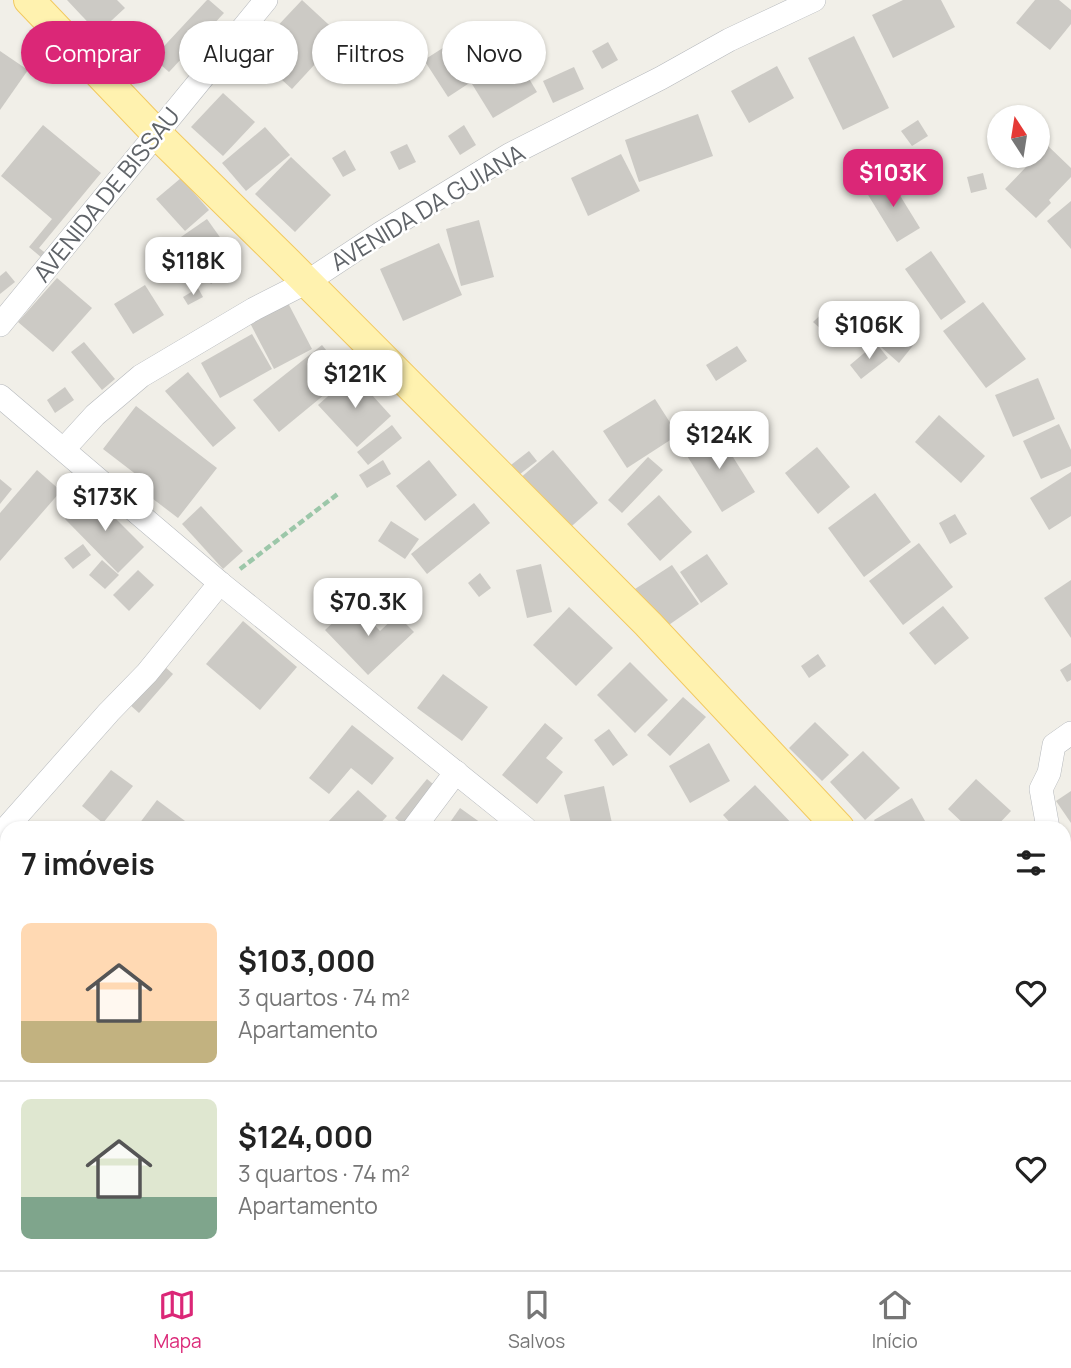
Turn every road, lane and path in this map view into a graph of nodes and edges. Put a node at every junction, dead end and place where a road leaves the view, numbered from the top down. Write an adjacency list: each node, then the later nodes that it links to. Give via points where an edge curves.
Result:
1 (29, 0): 4 (main road)
2 (266, 0): 4 (street, AVENIDA DE BISSAU)
3 (814, 0): 5 (street, AVENIDA DA GUIANA, via 509,155)
4 (157, 134): 5 (main road); 6 (street, AVENIDA DE BISSAU)
5 (307, 282): 8 (street, AVENIDA DA GUIANA, via 141,376); 16 (main road, via 648,624)
6 (0, 325)
7 (0, 396): 8 (street)
8 (64, 449): 10 (street)
9 (339, 493): 10 (path)
10 (220, 583): 12 (street); 13 (street, via 147,673)
11 (1071, 733): 17 (street, via 1054,745 1041,789)
12 (456, 772): 14 (street); 15 (street)
13 (12, 821)
14 (419, 821)
15 (516, 821)
16 (832, 821)
17 (1047, 821)

